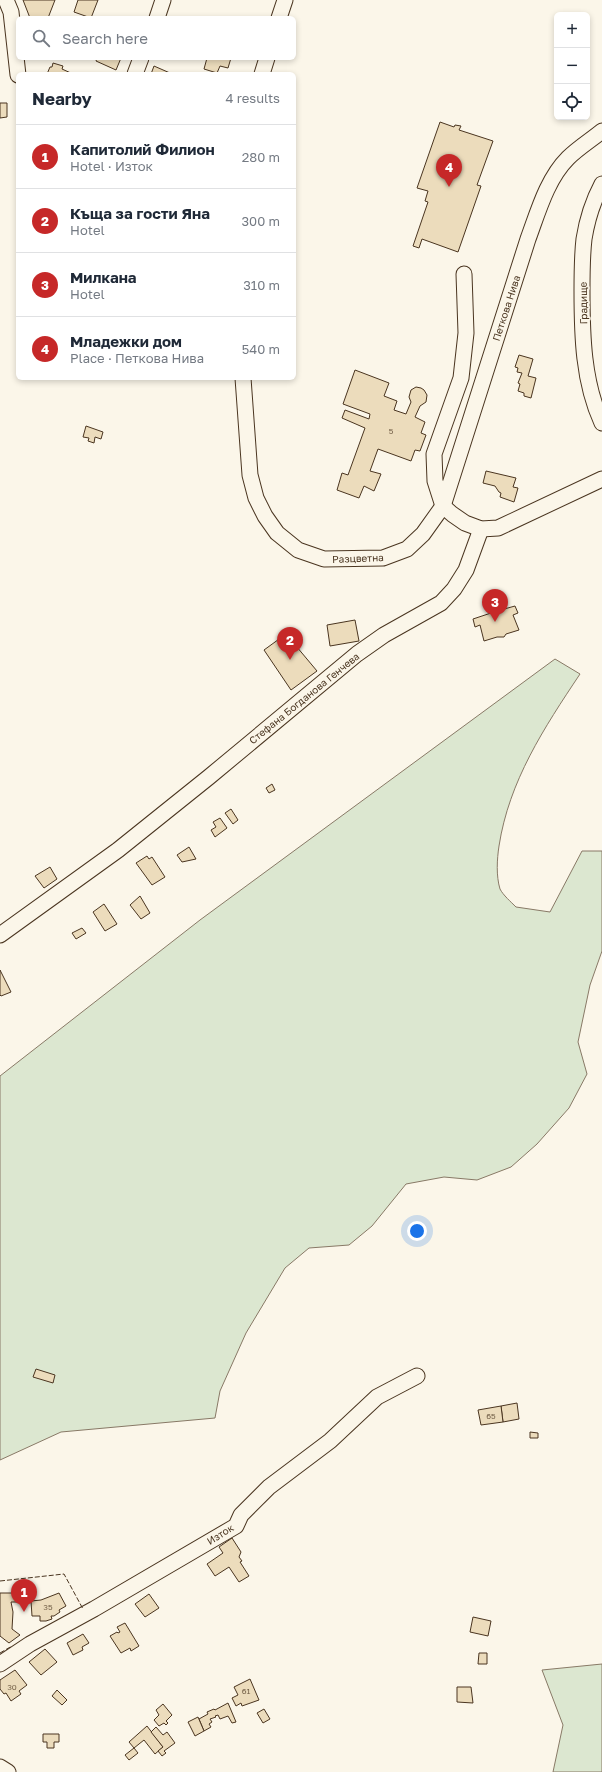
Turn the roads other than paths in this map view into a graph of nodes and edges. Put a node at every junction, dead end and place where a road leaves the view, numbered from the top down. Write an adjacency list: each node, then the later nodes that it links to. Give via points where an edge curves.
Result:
1 (6, 0): 6 (street, via 11,12)
2 (164, 0): 4 (street)
3 (285, 0): 5 (street)
4 (158, 16)
5 (280, 16)
6 (16, 58)
7 (16, 60): 10 (street)
8 (140, 60): 11 (street)
9 (266, 60): 12 (street)
10 (18, 72)
11 (136, 72)
12 (263, 72)
13 (602, 131): 19 (street, Петкова Нива, via 568,158 555,174 537,213)
14 (602, 184): 17 (street, Градище, via 590,214 584,239 582,319 587,375)
15 (464, 274): 19 (street, via 466,333 460,378 434,454 435,481)
16 (243, 380): 19 (street, Разцветна, via 250,475 256,498 277,533 298,550 324,559 383,558 407,549 423,534)
17 (602, 423)
18 (602, 479): 20 (street, via 498,528)
19 (443, 506): 20 (street, via 465,524)
20 (481, 529): 21 (street, Стефана Богданова Генчева, via 466,570 441,604 384,635 357,654 124,845)
21 (0, 935)
22 (417, 1376): 23 (street, Изток, via 377,1397 330,1441 269,1487 241,1515 236,1526 30,1644)
23 (0, 1664)
24 (0, 1767): 25 (street)
25 (8, 1772)

